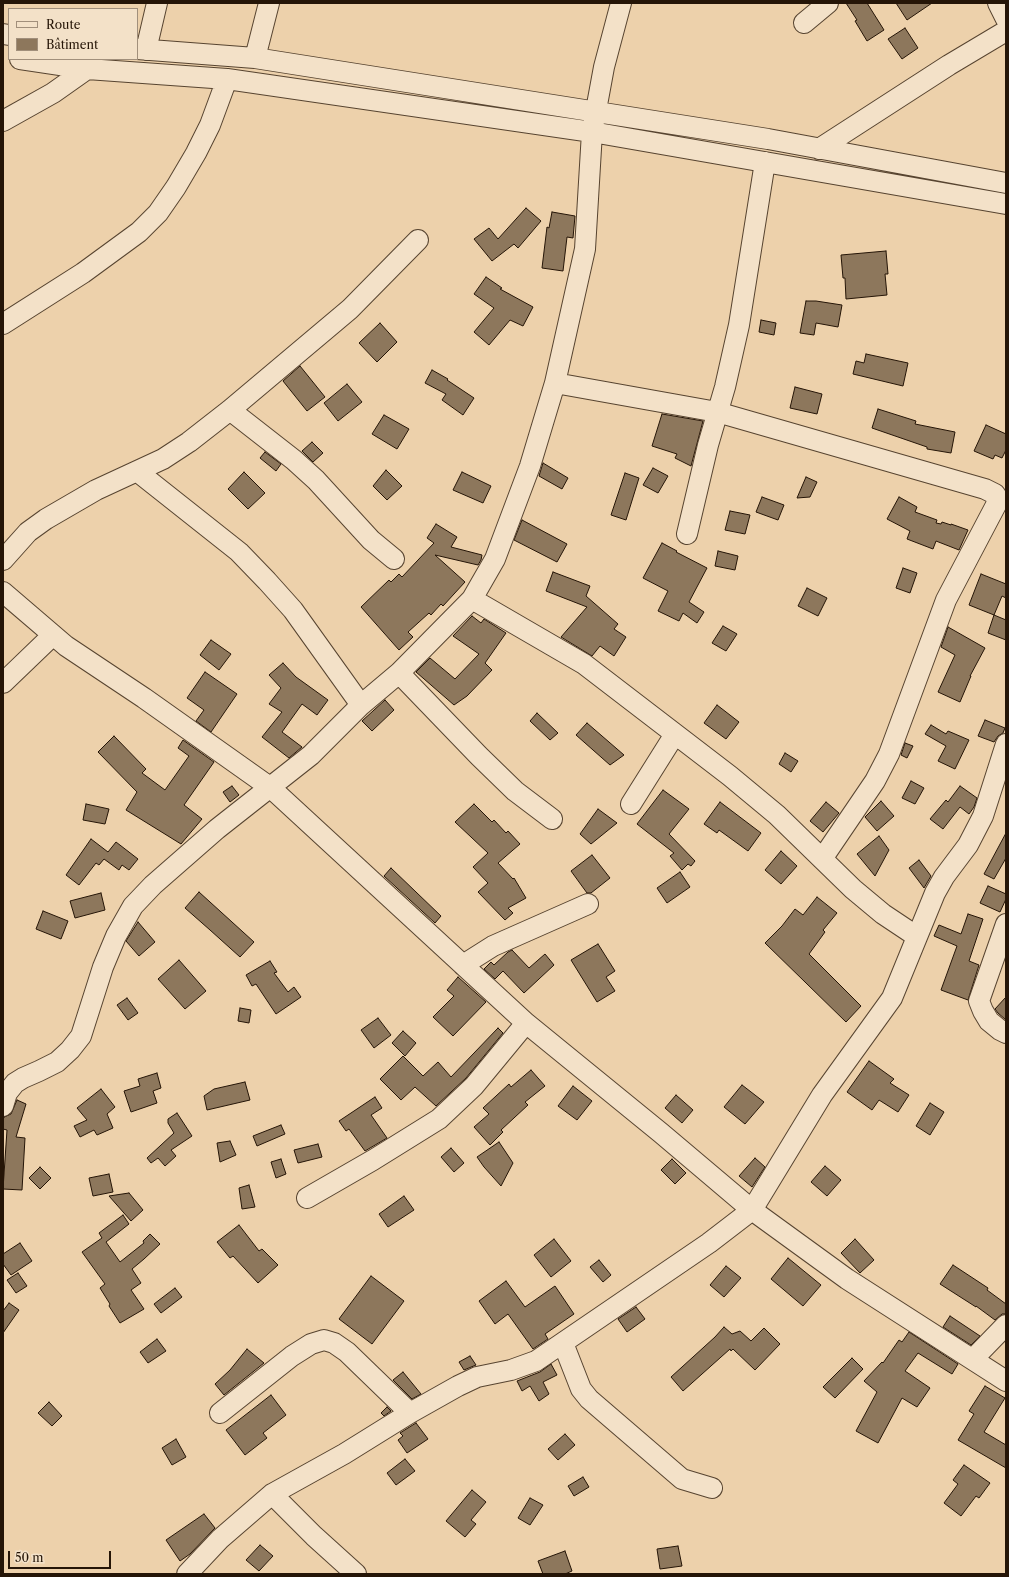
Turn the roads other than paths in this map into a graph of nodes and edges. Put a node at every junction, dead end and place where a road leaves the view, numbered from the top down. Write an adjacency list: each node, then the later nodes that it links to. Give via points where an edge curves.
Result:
1 (157, 3): 9 (street)
2 (269, 3): 10 (street)
3 (621, 3): 14 (street, via 604,67)
4 (828, 3): 7 (street)
5 (998, 3): 6 (street)
6 (1006, 19)
7 (804, 23)
8 (1006, 31): 17 (street)
9 (142, 50): 10 (street)
10 (254, 58): 14 (street)
11 (27, 60): 12 (street)
12 (87, 69): 13 (street); 15 (street, via 53,93)
13 (227, 78): 16 (street); 22 (street, via 210,125 196,153 158,213 139,232 83,273)
14 (596, 112): 16 (street); 17 (street)
15 (3, 121)
16 (592, 132): 18 (street); 23 (street, via 585,249)
17 (819, 149): 19 (street)
18 (765, 162): 20 (street); 25 (street, via 739,325)
19 (1006, 184)
20 (1006, 204)
21 (418, 240): 24 (street, via 350,309)
22 (3, 324)
23 (555, 383): 25 (street); 31 (street, via 530,466 495,559)
24 (230, 410): 26 (street, via 189,442); 28 (street, via 294,460 371,540)
25 (717, 412): 27 (street); 41 (street, via 985,489 997,497 996,505 946,600 889,754 875,781)
26 (138, 472): 29 (street, via 96,490 46,519 28,532); 35 (street, via 239,552 267,581 292,610)
27 (687, 534)
28 (394, 559)
29 (3, 560)
30 (3, 592): 32 (street)
31 (472, 599): 33 (street); 36 (street, via 584,664)
32 (53, 635): 34 (street); 38 (street)
33 (399, 672): 35 (street); 40 (street, via 515,791)
34 (3, 683)
35 (361, 705): 38 (street, via 312,755)
36 (675, 734): 39 (street); 41 (street, via 777,815)
37 (1006, 744): 44 (street, via 983,816 968,845 935,892)
38 (271, 788): 45 (street); 48 (street, via 183,858 133,906 116,936 103,967 81,1036 57,1062 15,1083 7,1093)
39 (631, 804)
40 (552, 819)
41 (822, 859): 44 (street, via 883,914)
42 (588, 904): 45 (street, via 493,946)
43 (1006, 924): 47 (street, via 979,1001 989,1021)
44 (916, 936): 50 (street, via 892,998 822,1095)
45 (463, 965): 46 (street)
46 (526, 1023): 49 (street, via 474,1086 439,1119); 50 (street)
47 (1006, 1033)
48 (3, 1106)
49 (306, 1198)
50 (752, 1210): 52 (street, via 709,1243); 53 (street, via 846,1279)
51 (1006, 1325): 53 (street)
52 (563, 1343): 56 (street, via 536,1361 511,1370 477,1377); 57 (street, via 581,1389 589,1399 682,1479)
53 (973, 1359): 54 (street)
54 (1006, 1381)
55 (220, 1413): 56 (street, via 292,1356 311,1344 324,1340 347,1352)
56 (410, 1413): 58 (street)
57 (712, 1488)
58 (272, 1494): 59 (street, via 220,1539); 60 (street)
59 (187, 1574)
60 (356, 1574)

